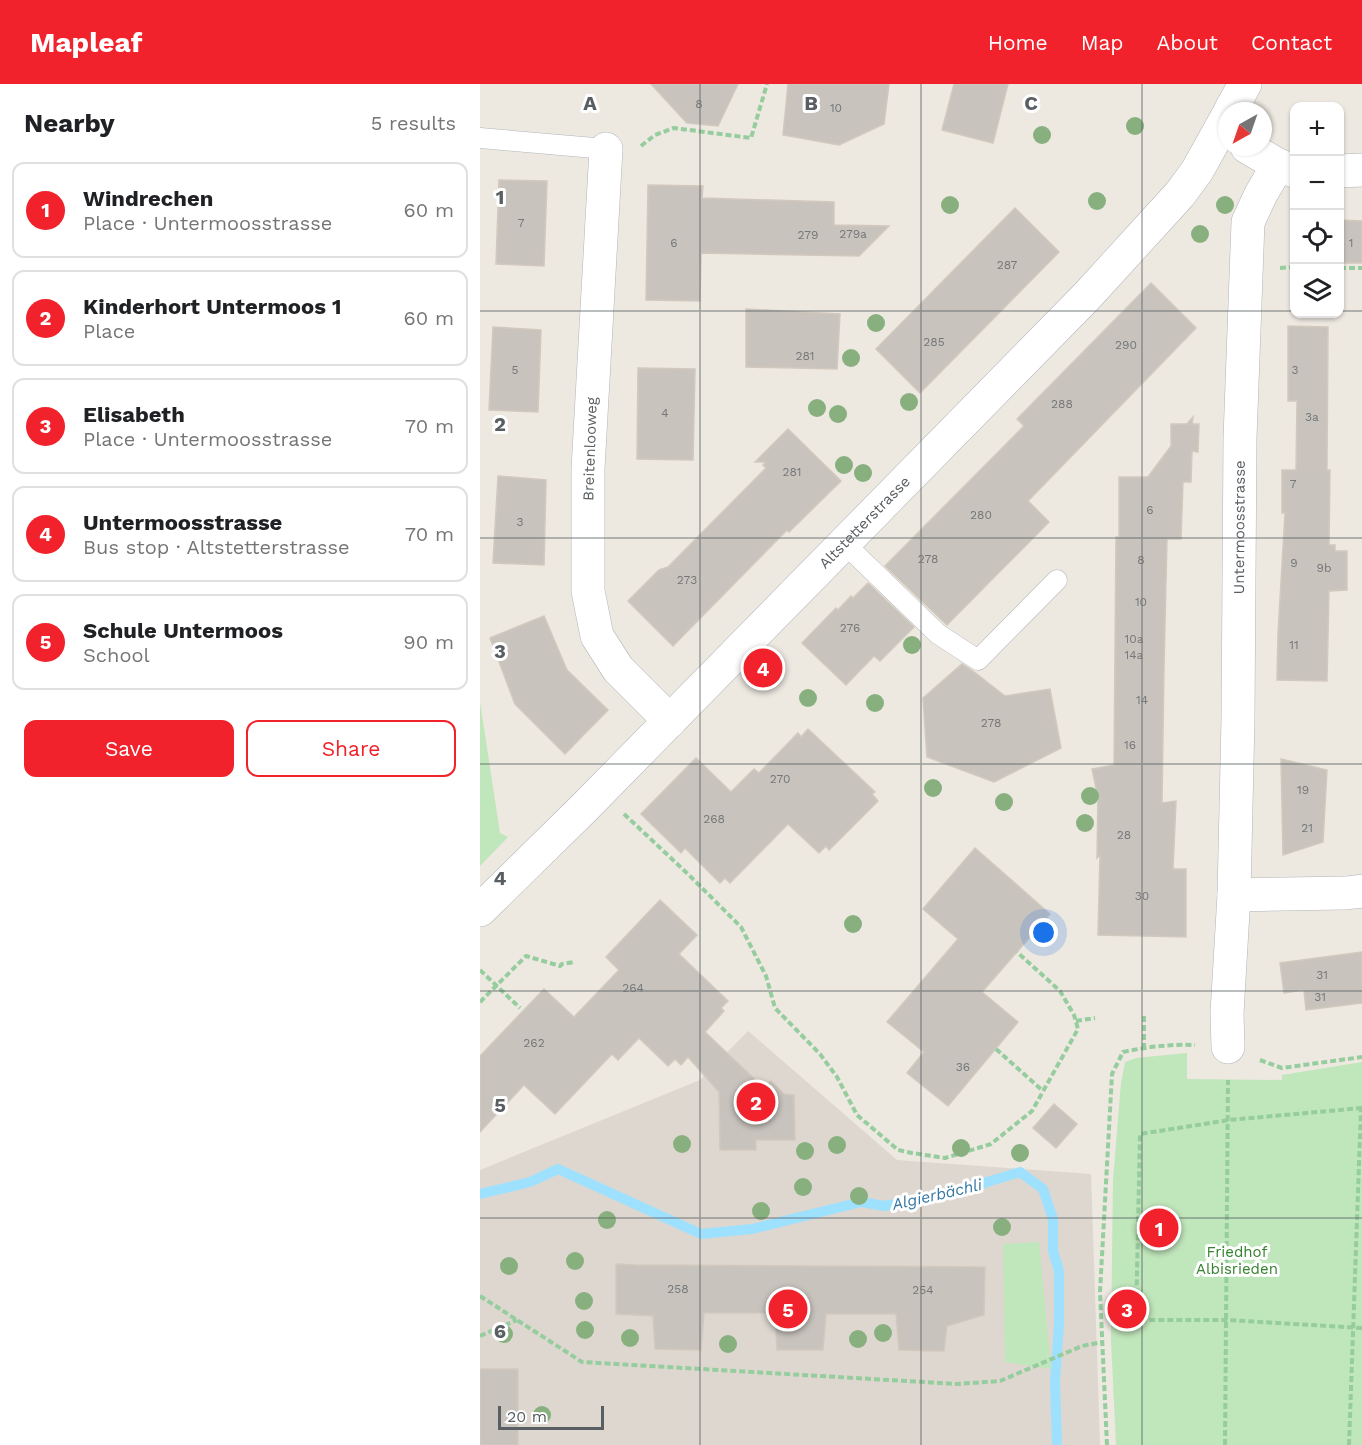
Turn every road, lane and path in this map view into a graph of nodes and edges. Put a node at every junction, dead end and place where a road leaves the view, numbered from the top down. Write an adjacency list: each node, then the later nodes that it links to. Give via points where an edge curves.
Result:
1 (766, 84): 6 (path, via 751,138 674,128)
2 (1245, 84): 3 (street, Altstetterstrasse)
3 (1236, 102)
4 (1218, 136): 13 (street, Altstetterstrasse, via 1180,194 1087,296)
5 (480, 138): 6 (lane)
6 (620, 151): 15 (street, Breitenlooweg, via 588,469 588,591 597,636 618,669)
7 (1264, 156): 8 (street)
8 (1286, 168): 18 (street, Untermoosstrasse, via 1256,203 1248,222 1240,438)
9 (1362, 170): 10 (street)
10 (1344, 171)
11 (1344, 268): 12 (path)
12 (1362, 268)
13 (844, 543): 14 (lane, via 938,634 978,660); 15 (street, Altstetterstrasse)
14 (1057, 580)
15 (670, 721): 19 (street, Altstetterstrasse)
16 (621, 812): 36 (path, via 741,927 766,976 776,1008 820,1054 857,1115 898,1150 945,1158 991,1144 1032,1111)
17 (1362, 891): 18 (street)
18 (1234, 895): 31 (street, Untermoosstrasse)
19 (480, 910)
20 (1017, 952): 28 (path, via 1059,991)
21 (574, 962): 23 (path, via 560,966 526,956)
22 (480, 970): 23 (path)
23 (496, 985): 24 (path); 25 (path)
24 (480, 1002)
25 (520, 1008)
26 (1144, 1016): 30 (path)
27 (1095, 1018): 28 (path)
28 (1076, 1021): 36 (path, via 1078,1029)
29 (1183, 1044): 30 (path)
30 (1144, 1047): 45 (path, via 1123,1052 1112,1074 1100,1292)
31 (1228, 1047)
32 (996, 1049): 36 (path)
33 (1362, 1057): 34 (path)
34 (1282, 1068)
35 (1228, 1081): 38 (path)
36 (1043, 1091)
37 (1362, 1108): 38 (path); 42 (path)
38 (1229, 1120): 41 (path); 41 (path, via 1140,1134 1136,1320)
39 (480, 1296): 40 (path)
40 (518, 1320): 44 (path); 45 (path, via 582,1362 957,1384 1000,1381 1082,1346)
41 (1227, 1320): 42 (path); 47 (path)
42 (1352, 1328): 43 (path); 48 (path)
43 (1362, 1328)
44 (480, 1336)
45 (1103, 1342): 46 (path)
46 (1107, 1445)
47 (1225, 1445)
48 (1348, 1445)

